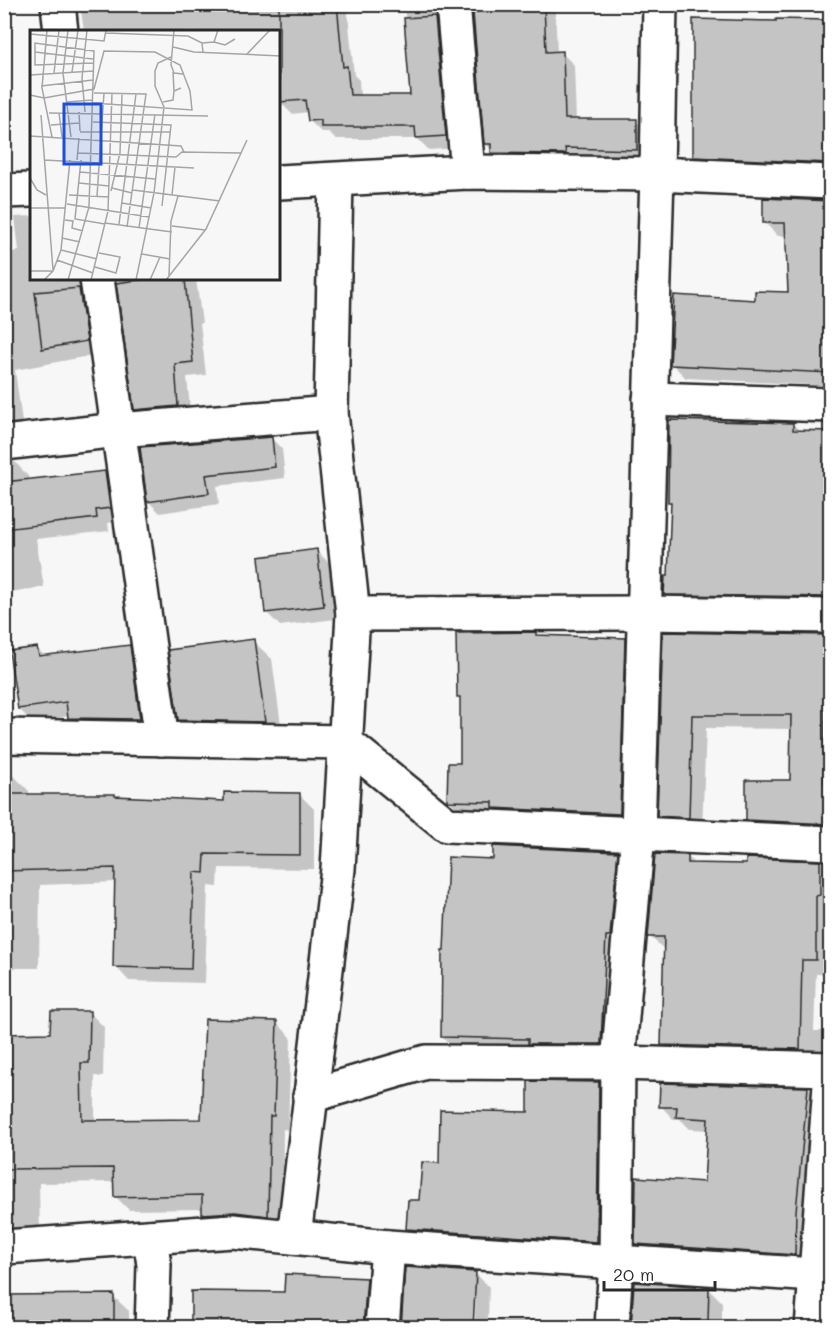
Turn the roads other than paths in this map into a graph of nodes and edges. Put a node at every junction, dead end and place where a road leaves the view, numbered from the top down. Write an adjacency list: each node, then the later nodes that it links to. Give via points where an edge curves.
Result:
1 (57, 4): 4 (street)
2 (453, 4): 5 (street)
3 (660, 4): 6 (street)
4 (61, 30)
5 (468, 172): 6 (street); 7 (street)
6 (657, 174): 9 (street); 13 (street)
7 (336, 180): 8 (street); 15 (street)
8 (280, 182)
9 (831, 182)
10 (30, 190): 11 (street)
11 (4, 191)
12 (96, 280): 16 (street)
13 (650, 399): 14 (street); 18 (street)
14 (831, 405)
15 (331, 413): 16 (street); 19 (street)
16 (118, 430): 17 (street); 22 (street)
17 (4, 443)
18 (644, 613): 19 (street); 20 (street); 24 (street)
19 (353, 614): 23 (street)
20 (831, 616)
21 (4, 736): 22 (street)
22 (162, 739): 23 (street)
23 (345, 742): 24 (street, via 447,825); 29 (street, via 338,869)
24 (638, 834): 25 (street); 26 (street)
25 (831, 843)
26 (618, 1063): 27 (street); 29 (street, via 426,1062); 34 (street)
27 (831, 1069)
28 (831, 1085): 35 (street)
29 (310, 1096): 31 (street)
30 (150, 1237): 31 (street, via 233,1231); 32 (street); 36 (street, via 154,1264)
31 (294, 1237): 33 (street)
32 (4, 1246)
33 (388, 1247): 34 (street); 37 (street)
34 (616, 1262): 35 (street); 38 (street)
35 (823, 1275): 39 (street)
36 (152, 1328)
37 (382, 1328)
38 (612, 1328)
39 (812, 1328)

